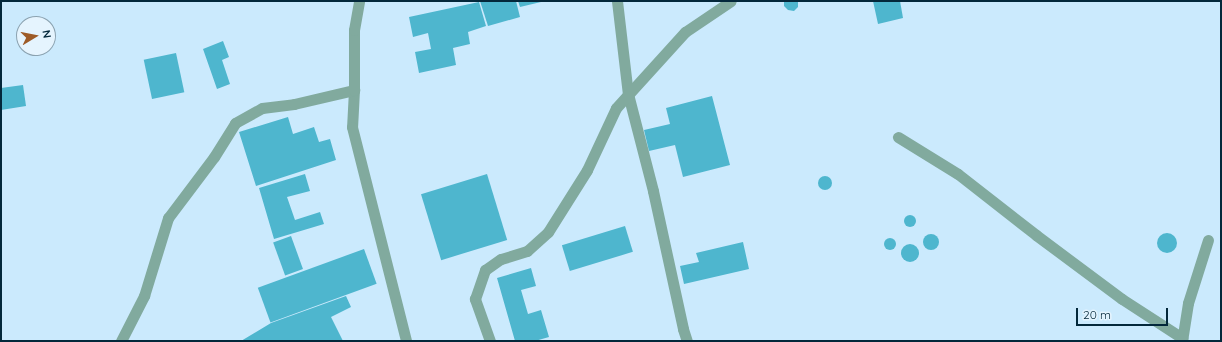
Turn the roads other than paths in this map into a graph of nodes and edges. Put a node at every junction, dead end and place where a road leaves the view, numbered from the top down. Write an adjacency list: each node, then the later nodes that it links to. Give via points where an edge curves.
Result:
1 (359, 1): 4 (street, via 354,30)
2 (617, 1): 5 (street)
3 (731, 1): 5 (street, via 685,32)
4 (354, 90): 9 (street, via 294,104 262,108 235,123 214,157 168,218 144,296); 10 (street, via 352,127)
5 (628, 94): 11 (street, via 616,108 587,170 548,232 527,251 501,259 485,270 475,299); 12 (street)
6 (898, 137): 8 (street, via 958,174 1122,299)
7 (1208, 240): 8 (street, via 1188,303)
8 (1182, 339)
9 (120, 341)
10 (406, 341)
11 (490, 341)
12 (687, 341)

